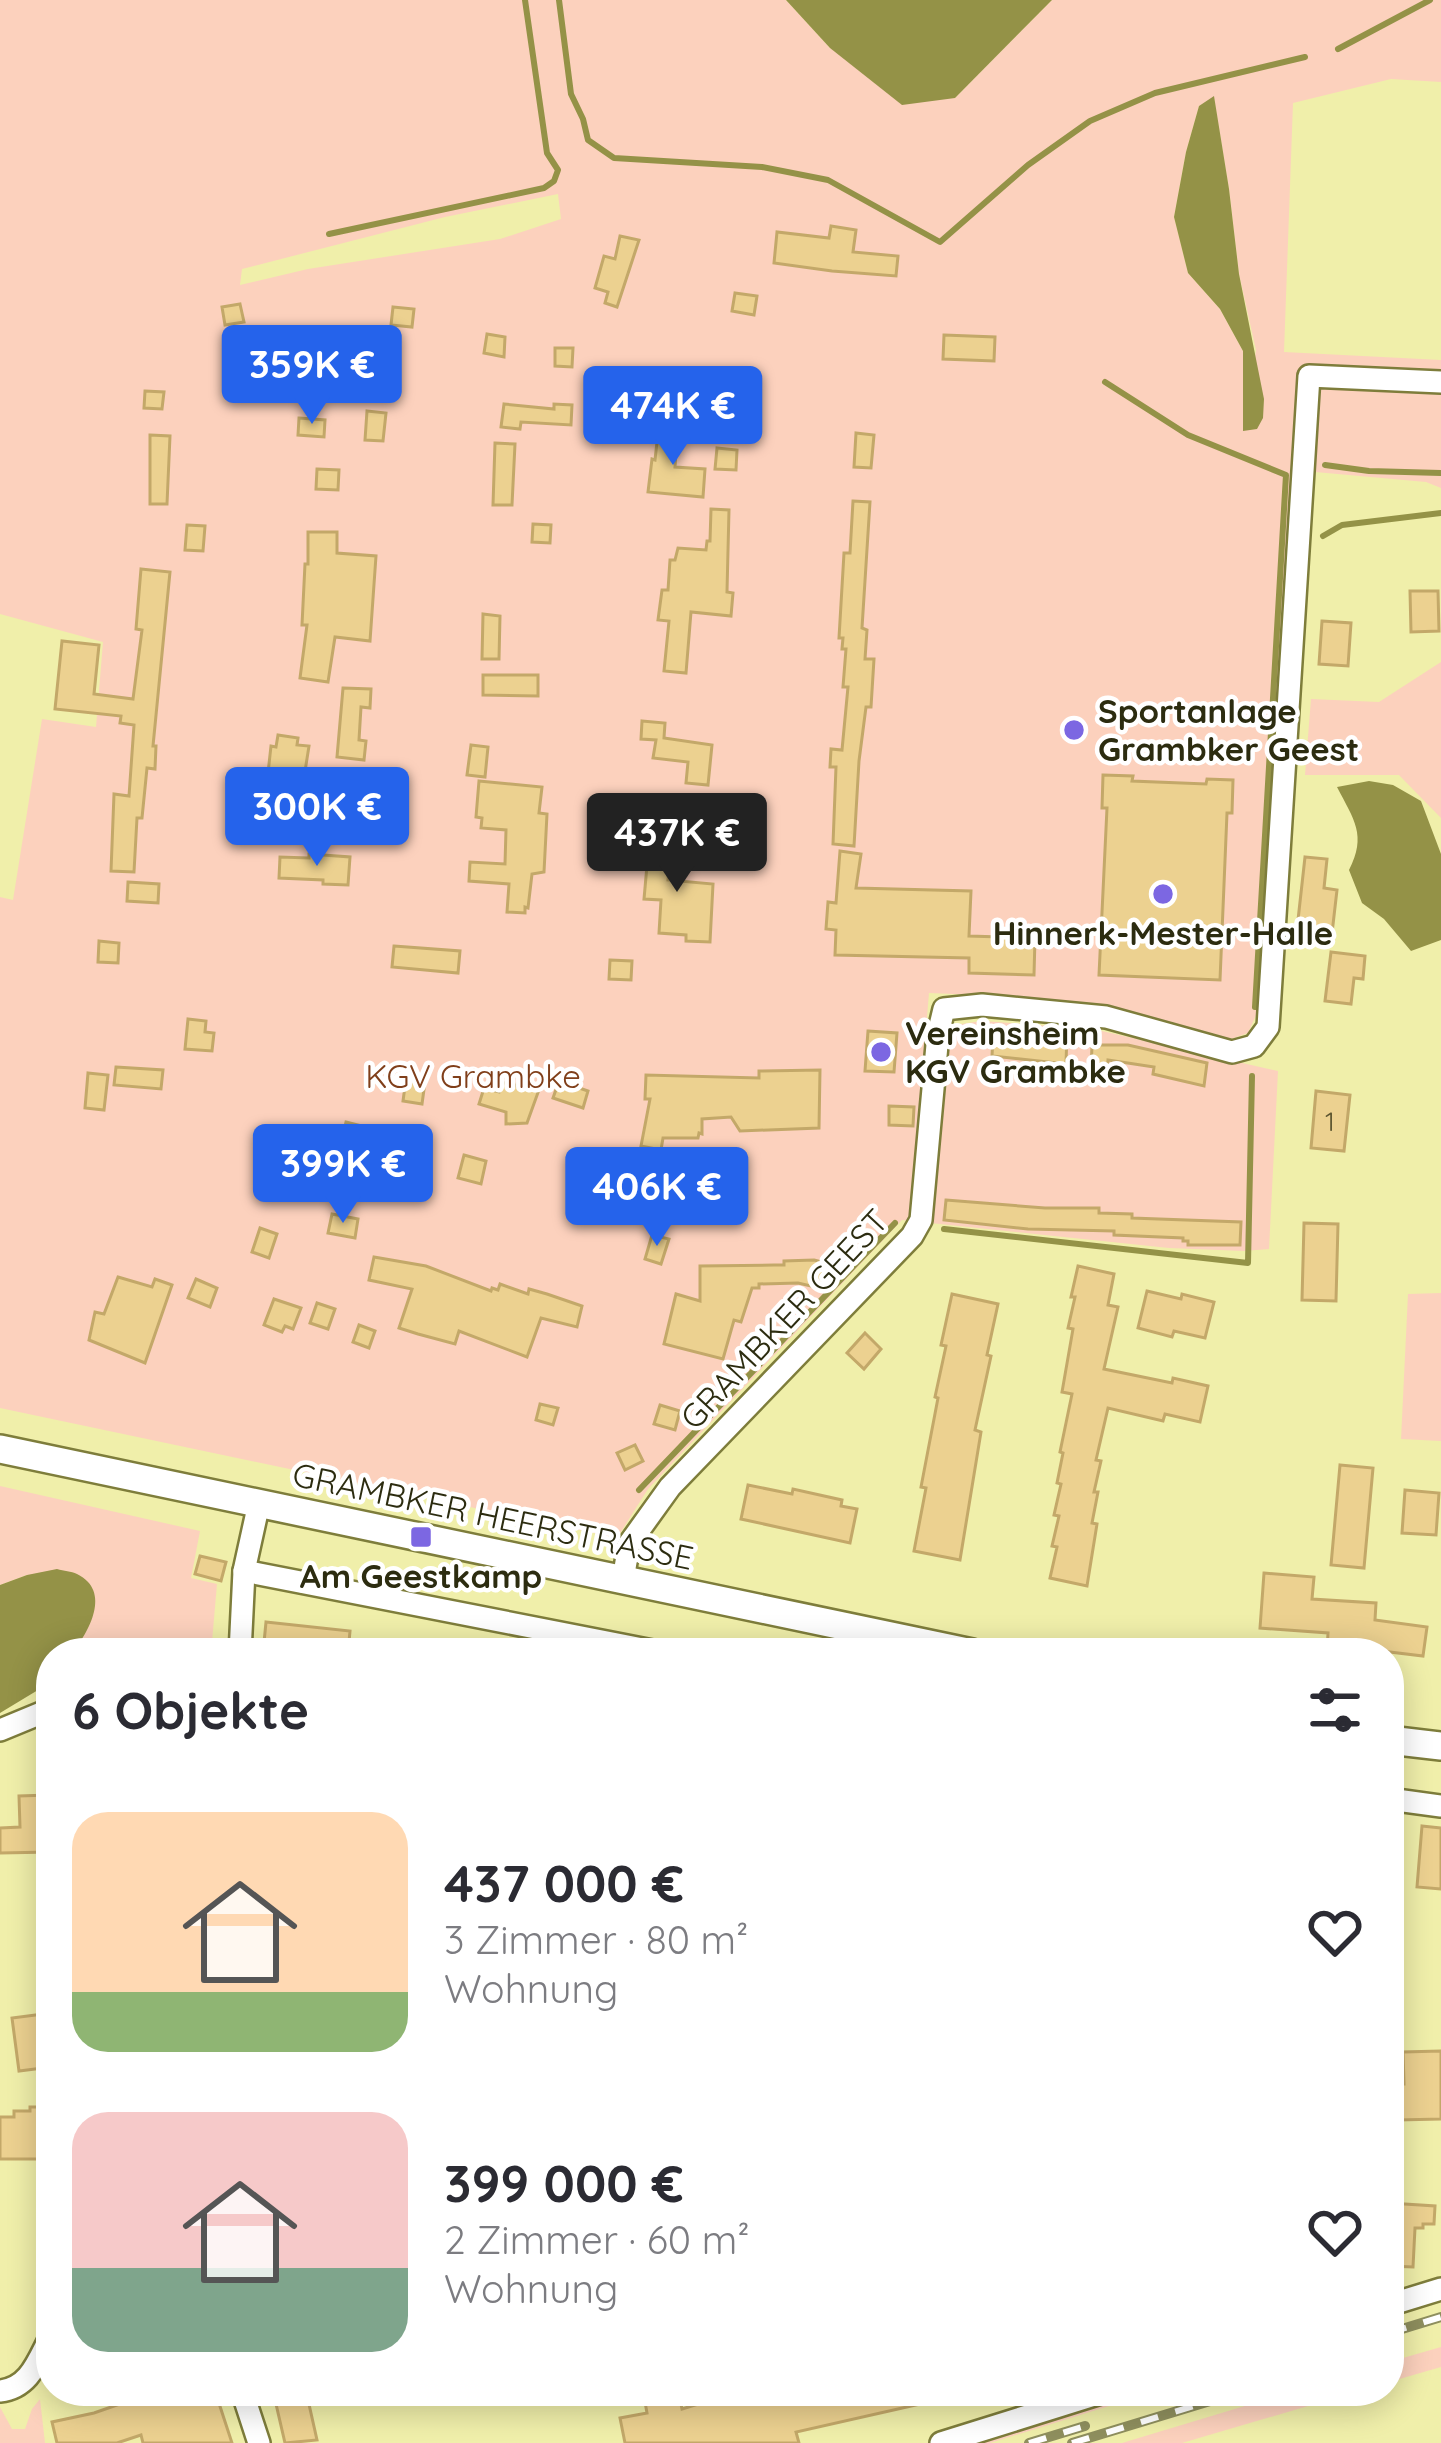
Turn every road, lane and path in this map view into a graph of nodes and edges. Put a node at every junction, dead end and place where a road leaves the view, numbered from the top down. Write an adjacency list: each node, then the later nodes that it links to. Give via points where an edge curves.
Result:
1 (1441, 382): 5 (street, GRAMBKER GEEST, via 1310,376 1268,1027 1254,1046 1232,1052 1106,1017 944,1009 921,1220 912,1236 670,1487 629,1544)
2 (0, 1449): 3 (main road, GRAMBKER HEERSTRASSE)
3 (259, 1503): 4 (street); 5 (main road, GRAMBKER HEERSTRASSE)
4 (244, 1571): 6 (street); 7 (street)
5 (622, 1580): 8 (main road, GRAMBKER HEERSTRASSE)
6 (241, 1638)
7 (586, 1638)
8 (900, 1638)
9 (36, 1715): 10 (street)
10 (0, 1730)
11 (1404, 1742): 12 (main road)
12 (1441, 1746)
13 (1404, 1801): 14 (street)
14 (1441, 1806)
15 (1441, 2289): 16 (street)
16 (1404, 2300)
17 (36, 2365): 18 (street)
18 (4, 2392)
19 (247, 2406): 21 (street)
20 (1059, 2406): 22 (street)
21 (259, 2443)
22 (941, 2443)

